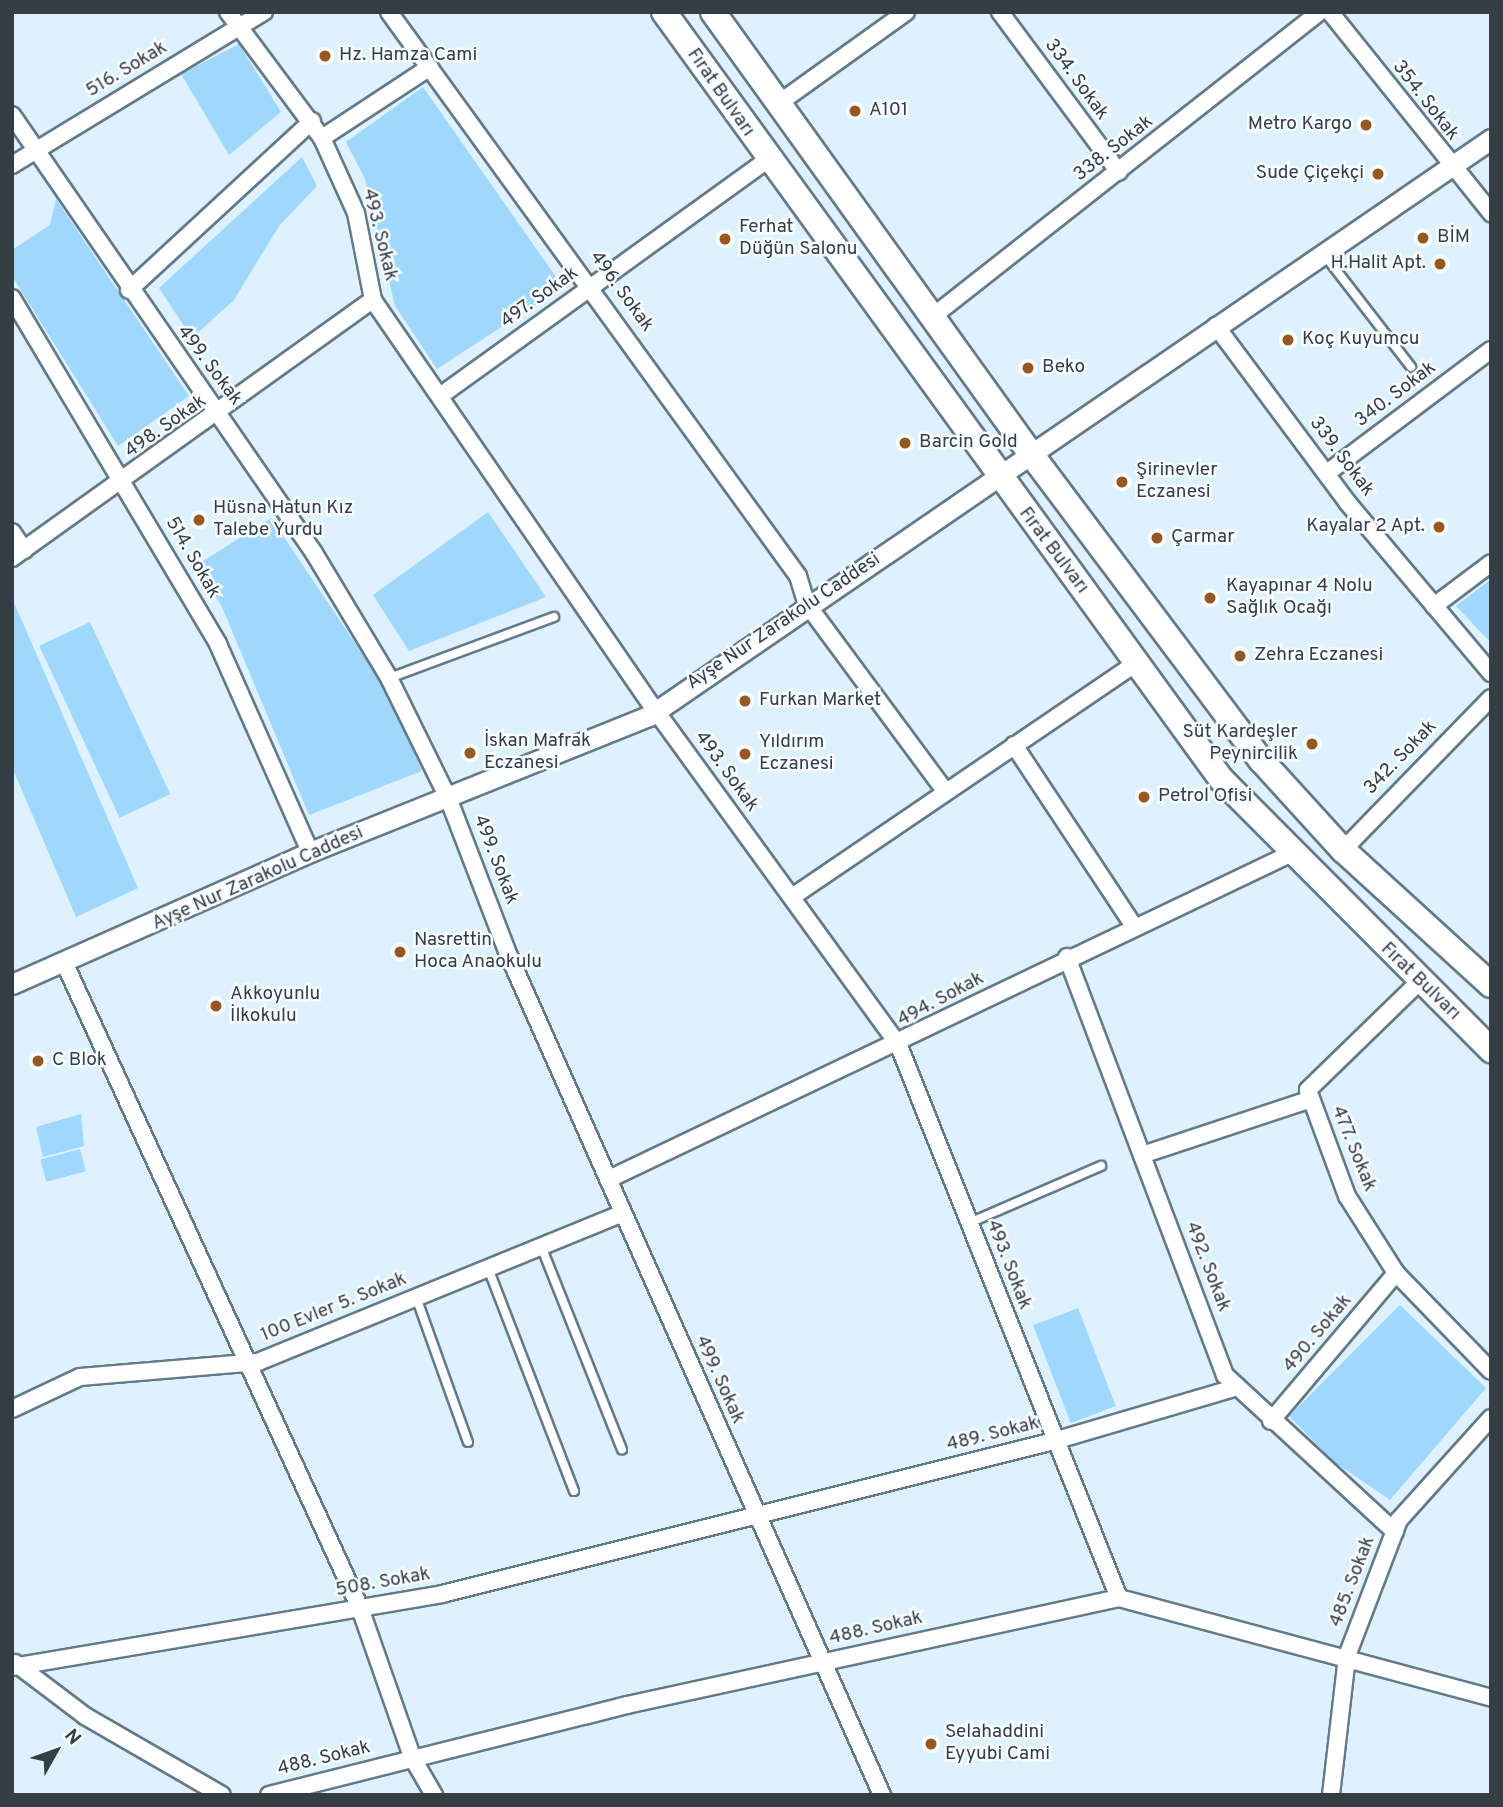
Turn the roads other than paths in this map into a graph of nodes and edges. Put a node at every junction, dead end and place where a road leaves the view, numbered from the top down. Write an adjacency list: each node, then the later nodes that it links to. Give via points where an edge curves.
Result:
1 (228, 12): 10 (street, 493. Sokak)
2 (264, 12): 10 (street, 516. Sokak)
3 (390, 12): 11 (street, 496. Sokak)
4 (664, 12): 18 (main road, Fırat Bulvarı)
5 (713, 12): 12 (main road, Fırat Bulvarı)
6 (906, 12): 12 (street)
7 (1000, 12): 21 (street, 334. Sokak)
8 (1320, 12): 21 (street, 338. Sokak)
9 (1330, 12): 20 (street, 354. Sokak)
10 (240, 29): 14 (street, 493. Sokak, via 263,50); 17 (street, 516. Sokak)
11 (430, 67): 15 (street); 24 (street, 496. Sokak)
12 (779, 103): 28 (main road, Fırat Bulvarı)
13 (12, 115): 17 (street, 499. Sokak)
14 (312, 121): 15 (street, 493. Sokak); 25 (street)
15 (322, 138): 27 (street, 493. Sokak, via 356,214)
16 (1491, 139): 20 (street, Ayşe Nur Zarakolu Caddesi)
17 (35, 151): 19 (street, 516. Sokak); 25 (street, 499. Sokak)
18 (767, 160): 24 (street, 497. Sokak); 36 (main road, Fırat Bulvarı)
19 (12, 165)
20 (1450, 167): 22 (street, 354. Sokak); 23 (street, Ayşe Nur Zarakolu Caddesi)
21 (1119, 172): 28 (street, 338. Sokak)
22 (1491, 213)
23 (1323, 253): 29 (street, Ayşe Nur Zarakolu Caddesi); 31 (lane)
24 (592, 287): 32 (street, 497. Sokak); 41 (street, 496. Sokak, via 799,576)
25 (129, 290): 33 (street, 499. Sokak)
26 (12, 298): 37 (street, 514. Sokak)
27 (373, 300): 32 (street, 493. Sokak); 33 (street, 498. Sokak)
28 (932, 317): 34 (main road, Fırat Bulvarı)
29 (1216, 326): 34 (street, Ayşe Nur Zarakolu Caddesi); 35 (street, 339. Sokak)
30 (1491, 349): 35 (street, 340. Sokak)
31 (1411, 367)
32 (440, 396): 48 (street, 493. Sokak)
33 (220, 415): 37 (street, 498. Sokak); 46 (street, 499. Sokak)
34 (1031, 454): 36 (street, Ayşe Nur Zarakolu Caddesi); 52 (main road, Fırat Bulvarı, via 1261,760)
35 (1327, 473): 42 (street, 339. Sokak)
36 (998, 479): 41 (street, Ayşe Nur Zarakolu Caddesi); 44 (main road, Fırat Bulvarı)
37 (122, 482): 39 (street, 498. Sokak); 53 (street, 514. Sokak, via 218,644)
38 (12, 532): 39 (street)
39 (18, 554)
40 (1491, 563): 42 (street)
41 (806, 603): 48 (street, Ayşe Nur Zarakolu Caddesi); 50 (street, 496. Sokak)
42 (1434, 606): 45 (street, 339. Sokak)
43 (554, 617): 46 (lane)
44 (1136, 663): 49 (street); 54 (main road, Fırat Bulvarı, via 1221,779)
45 (1491, 673)
46 (390, 678): 51 (street, 499. Sokak)
47 (1491, 698): 52 (street, 342. Sokak)
48 (656, 711): 51 (street, Ayşe Nur Zarakolu Caddesi); 55 (street, 493. Sokak)
49 (1014, 745): 50 (street); 56 (street)
50 (946, 791): 55 (street)
51 (449, 800): 53 (street, Ayşe Nur Zarakolu Caddesi); 67 (street, 499. Sokak, via 509,956)
52 (1343, 850): 61 (main road, Fırat Bulvarı)
53 (310, 852): 58 (street, Ayşe Nur Zarakolu Caddesi)
54 (1290, 854): 56 (street, 494. Sokak); 59 (main road, Fırat Bulvarı)
55 (792, 897): 62 (street, 493. Sokak)
56 (1134, 926): 57 (street, 494. Sokak)
57 (1067, 957): 62 (street, 494. Sokak); 65 (street, 492. Sokak)
58 (64, 962): 60 (street, Ayşe Nur Zarakolu Caddesi); 74 (street)
59 (1419, 982): 63 (main road, Fırat Bulvarı); 64 (street, 477. Sokak, via 1308,1090)
60 (12, 984)
61 (1491, 985)
62 (899, 1046): 67 (street, 494. Sokak); 69 (street, 493. Sokak)
63 (1491, 1050)
64 (1311, 1099): 65 (street); 72 (street, 477. Sokak, via 1347,1196)
65 (1142, 1155): 76 (street, 492. Sokak, via 1225,1375)
66 (1101, 1166): 69 (lane)
67 (609, 1180): 68 (street, 499. Sokak)
68 (623, 1213): 70 (street, 100 Evler 5. Sokak); 84 (street, 499. Sokak)
69 (969, 1223): 80 (street, 493. Sokak)
70 (541, 1247): 71 (street, 100 Evler 5. Sokak); 82 (lane)
71 (488, 1268): 73 (street, 100 Evler 5. Sokak); 83 (lane)
72 (1396, 1273): 75 (street, 477. Sokak); 79 (street, 490. Sokak)
73 (416, 1297): 74 (street, 100 Evler 5. Sokak); 81 (lane)
74 (249, 1362): 77 (street, 100 Evler 5. Sokak, via 79,1377); 87 (street)
75 (1491, 1371)
76 (1237, 1387): 79 (street, 492. Sokak); 80 (street, 489. Sokak)
77 (12, 1409)
78 (1491, 1418): 85 (street, 485. Sokak)
79 (1271, 1421): 85 (street, 492. Sokak)
80 (1054, 1441): 84 (street, 489. Sokak); 86 (street, 493. Sokak)
81 (468, 1442)
82 (622, 1450)
83 (574, 1491)
84 (757, 1515): 87 (street, 508. Sokak); 89 (street, 499. Sokak)
85 (1395, 1532): 88 (street, 485. Sokak)
86 (1119, 1598): 88 (street, 488. Sokak); 89 (street, 488. Sokak)
87 (360, 1608): 90 (street, 508. Sokak); 92 (street)
88 (1347, 1656): 91 (street, 488. Sokak); 97 (street, 485. Sokak)
89 (824, 1662): 92 (street, 488. Sokak); 96 (street, 499. Sokak)
90 (14, 1664): 93 (street, via 85,1716)
91 (1491, 1698)
92 (414, 1759): 94 (street, 488. Sokak); 95 (street)
93 (222, 1795)
94 (270, 1795)
95 (434, 1795)
96 (882, 1795)
97 (1331, 1795)

